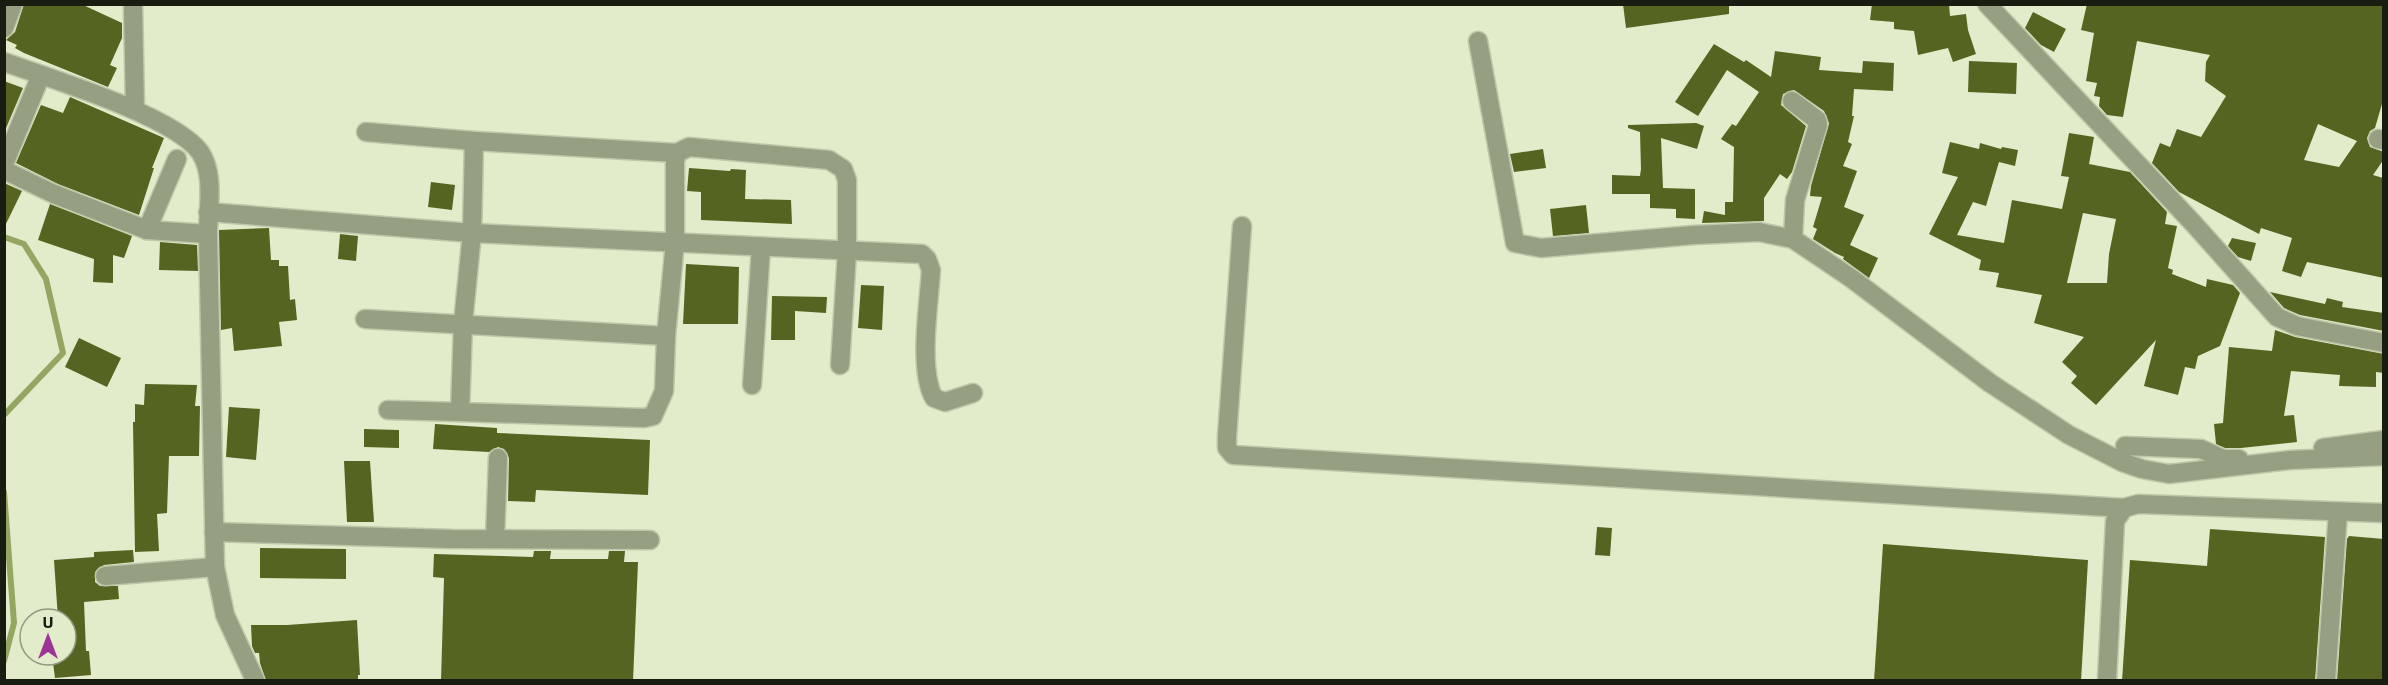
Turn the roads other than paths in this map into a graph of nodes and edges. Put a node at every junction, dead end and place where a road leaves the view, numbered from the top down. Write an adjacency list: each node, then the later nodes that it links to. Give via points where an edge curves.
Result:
1 (13, 4): 4 (street)
2 (133, 4): 9 (street)
3 (1987, 4): 28 (street, via 2277,317 2297,326)
4 (4, 28)
5 (1478, 41): 21 (street, via 1515,243 1541,248 1759,232)
6 (4, 62): 7 (street)
7 (41, 75): 9 (street); 14 (street)
8 (1792, 101): 21 (street, via 1818,125 1795,200)
9 (135, 110): 16 (street, via 182,135 200,153 207,171)
10 (366, 132): 11 (street)
11 (474, 141): 12 (street); 19 (street)
12 (677, 153): 22 (street); 24 (street, via 689,147 837,163 846,180)
13 (177, 159): 18 (street)
14 (4, 164)
15 (4, 170): 18 (street)
16 (208, 212): 19 (street); 20 (street)
17 (1242, 226): 38 (street, via 1227,437 1227,448 1233,455)
18 (147, 230): 20 (street)
19 (472, 233): 22 (street); 26 (street)
20 (208, 234): 41 (street)
21 (1793, 239): 36 (street, via 1990,383 2069,435 2122,462 2169,474 2290,460)
22 (675, 242): 23 (street); 27 (street)
23 (761, 248): 24 (street); 30 (street)
24 (848, 252): 29 (street); 31 (street, via 916,253 927,259 931,270 925,370 929,390 934,398 945,402)
25 (365, 319): 26 (street)
26 (463, 323): 27 (street); 33 (street)
27 (666, 336): 33 (street, via 664,391 648,418)
28 (2384, 343)
29 (840, 365)
30 (752, 384)
31 (973, 393)
32 (388, 410): 33 (street)
33 (460, 412)
34 (2384, 440): 35 (street, via 2231,460 2201,449)
35 (2125, 446)
36 (2384, 456)
37 (498, 458): 42 (street)
38 (2124, 508): 39 (street, via 2138,504); 47 (street, via 2115,521)
39 (2338, 512): 40 (street); 48 (street)
40 (2384, 513)
41 (214, 532): 42 (street); 44 (street)
42 (495, 539): 43 (street)
43 (650, 540)
44 (215, 567): 45 (street); 46 (street, via 225,615)
45 (105, 576)
46 (255, 681)
47 (2107, 681)
48 (2326, 681)

